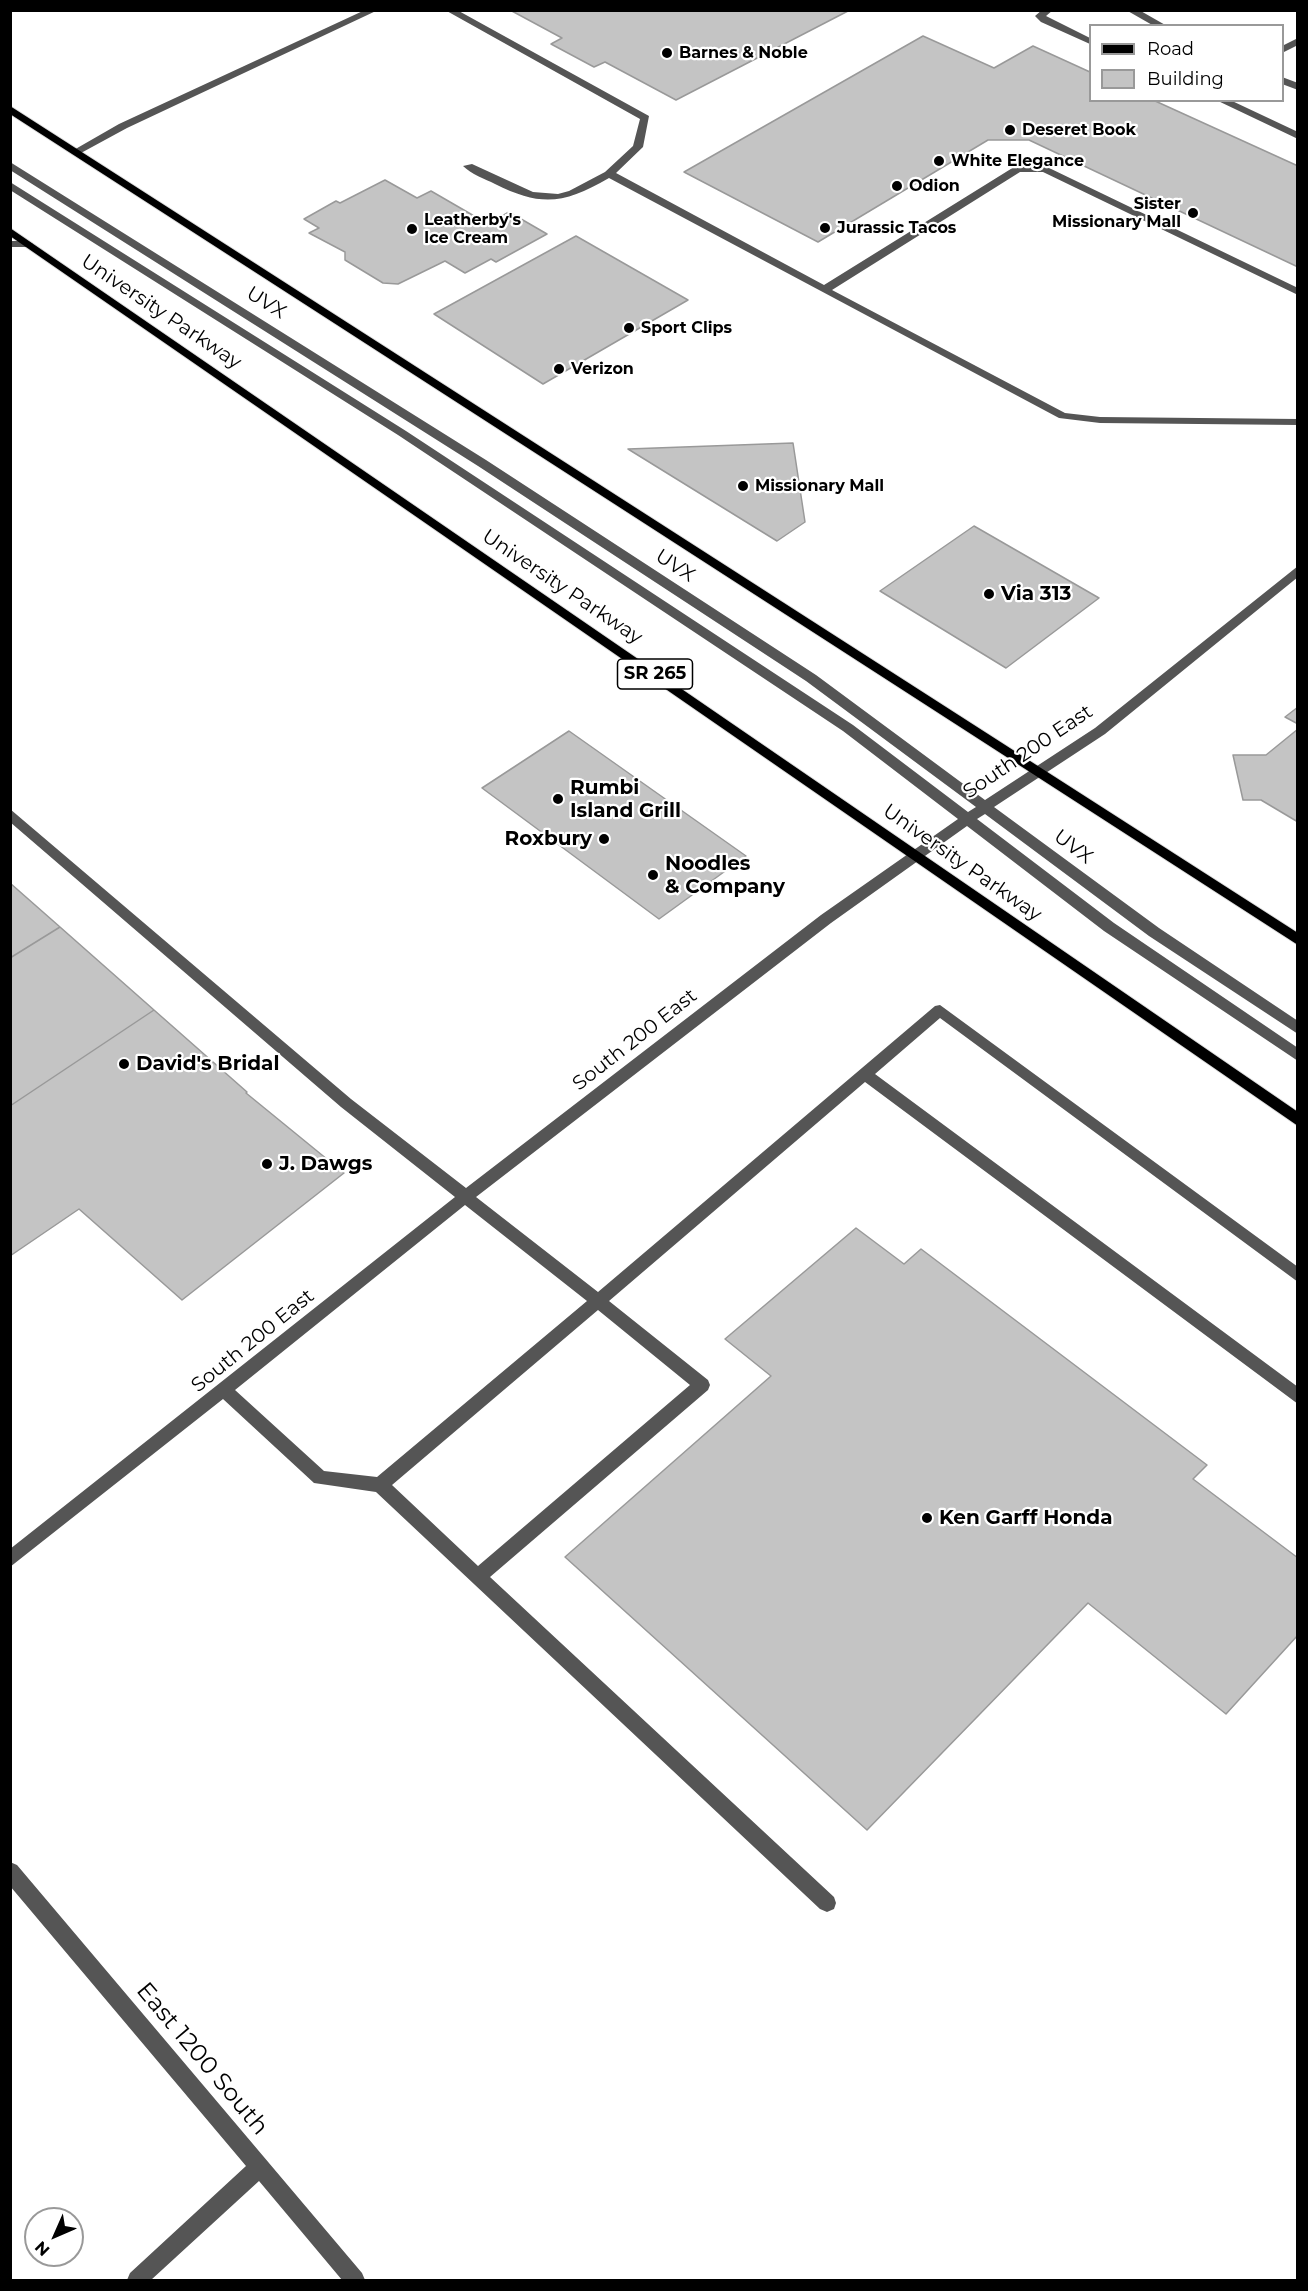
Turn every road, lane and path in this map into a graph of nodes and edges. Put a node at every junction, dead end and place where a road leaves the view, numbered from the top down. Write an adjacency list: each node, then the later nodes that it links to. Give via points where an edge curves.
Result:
1 (374, 10): 14 (street)
2 (449, 10): 17 (street, via 645,118 638,147)
3 (1049, 10): 6 (street, via 1040,16 1044,20)
4 (1131, 10): 5 (street)
5 (1159, 24)
6 (1089, 41)
7 (1298, 41): 8 (street)
8 (1284, 49)
9 (1284, 81): 10 (street)
10 (1298, 87)
11 (1225, 102): 13 (street)
12 (10, 109): 14 (main road)
13 (1298, 136)
14 (77, 151): 26 (main road)
15 (10, 165): 27 (street, UVX, via 482,463 811,678)
16 (468, 166): 17 (street, via 545,200 574,194)
17 (609, 174): 22 (street)
18 (10, 185): 29 (street, via 623,579 848,728)
19 (10, 231): 21 (main road, University Parkway / SR 265)
20 (10, 244): 21 (street)
21 (28, 244): 30 (main road, University Parkway / SR 265)
22 (826, 290): 23 (street, via 1018,169 1045,169); 24 (street, via 1063,416 1100,420)
23 (1298, 292)
24 (1298, 422)
25 (1298, 570): 26 (street, South 200 East, via 1107,725)
26 (1036, 773): 27 (street, South 200 East); 31 (main road)
27 (986, 806): 29 (street, South 200 East); 32 (street, UVX, via 1154,932)
28 (10, 814): 36 (street, via 346,1103)
29 (969, 818): 30 (street, South 200 East); 33 (street, via 1109,927)
30 (916, 855): 35 (main road, University Parkway / SR 265); 36 (street, South 200 East, via 816,926)
31 (1298, 940)
32 (1298, 1029)
33 (1298, 1056)
34 (864, 1074): 37 (street, via 940,1010); 38 (street); 40 (street)
35 (1298, 1120)
36 (464, 1198): 38 (street); 39 (street, South 200 East)
37 (1298, 1276)
38 (598, 1301): 41 (street); 43 (street, via 702,1385)
39 (224, 1390): 41 (street, via 320,1478); 42 (street, South 200 East)
40 (1298, 1397)
41 (380, 1485): 43 (street)
42 (10, 1560)
43 (478, 1577): 45 (street)
44 (10, 1871): 46 (street, East 1200 South)
45 (827, 1903)
46 (259, 2167): 47 (street); 48 (street, East 1200 South)
47 (137, 2280)
48 (355, 2280)

